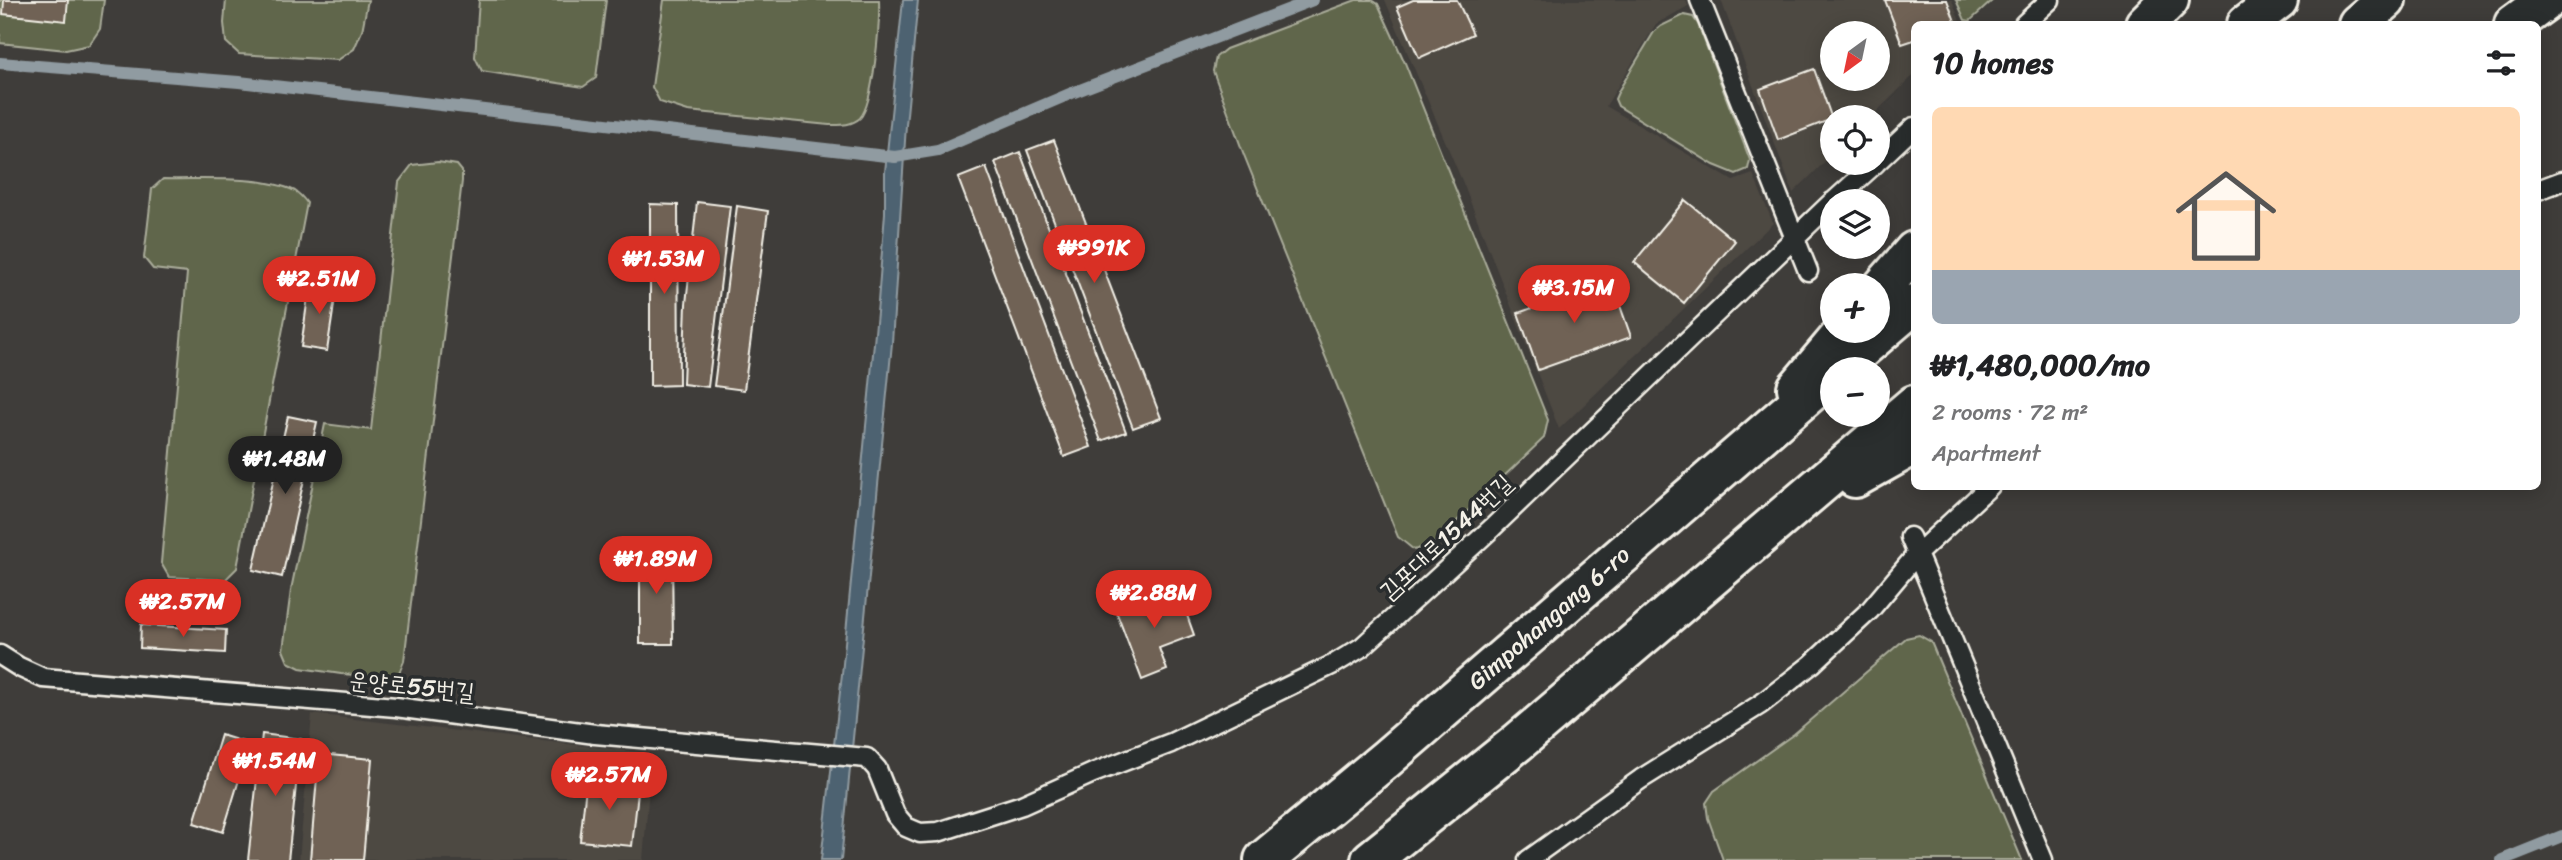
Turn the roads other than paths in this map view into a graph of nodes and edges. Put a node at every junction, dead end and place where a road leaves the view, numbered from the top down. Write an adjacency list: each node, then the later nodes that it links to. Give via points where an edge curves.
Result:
1 (1700, 0): 19 (lane)
2 (2050, 0): 7 (lane)
3 (2169, 0): 8 (street)
4 (2278, 0): 9 (street)
5 (2386, 0): 10 (street)
6 (2547, 0): 11 (street)
7 (2027, 21)
8 (2148, 21)
9 (2252, 21)
10 (2362, 21)
11 (2518, 21)
12 (1911, 130): 13 (lane)
13 (1890, 150)
14 (1863, 175): 16 (lane)
15 (2562, 181): 17 (lane)
16 (1847, 189)
17 (2541, 190)
18 (1820, 214): 19 (lane)
19 (1795, 237): 21 (lane); 35 (lane, 김포대로1544번길, via 1462,556 1362,647 1334,663 1171,743 1022,805 938,832 920,833 906,827)
20 (1911, 254): 22 (street)
21 (1808, 271)
22 (1890, 278)
23 (1911, 307): 25 (street)
24 (1835, 343): 28 (street)
25 (1852, 357)
26 (1820, 384): 28 (street, Gimpohangang 6-ro)
27 (1911, 408): 31 (street)
28 (1748, 445): 36 (street, Gimpohangang 6-ro)
29 (1911, 447): 31 (street)
30 (1986, 490): 33 (lane)
31 (1788, 514): 37 (street)
32 (1910, 537): 33 (lane)
33 (1917, 554): 38 (lane, via 1842,638 1761,704 1642,779); 39 (lane)
34 (0, 655): 35 (lane, 운양로55번길, via 43,678 396,707 595,734)
35 (867, 758)
36 (1264, 860)
37 (1371, 860)
38 (1528, 860)
39 (2043, 860)

